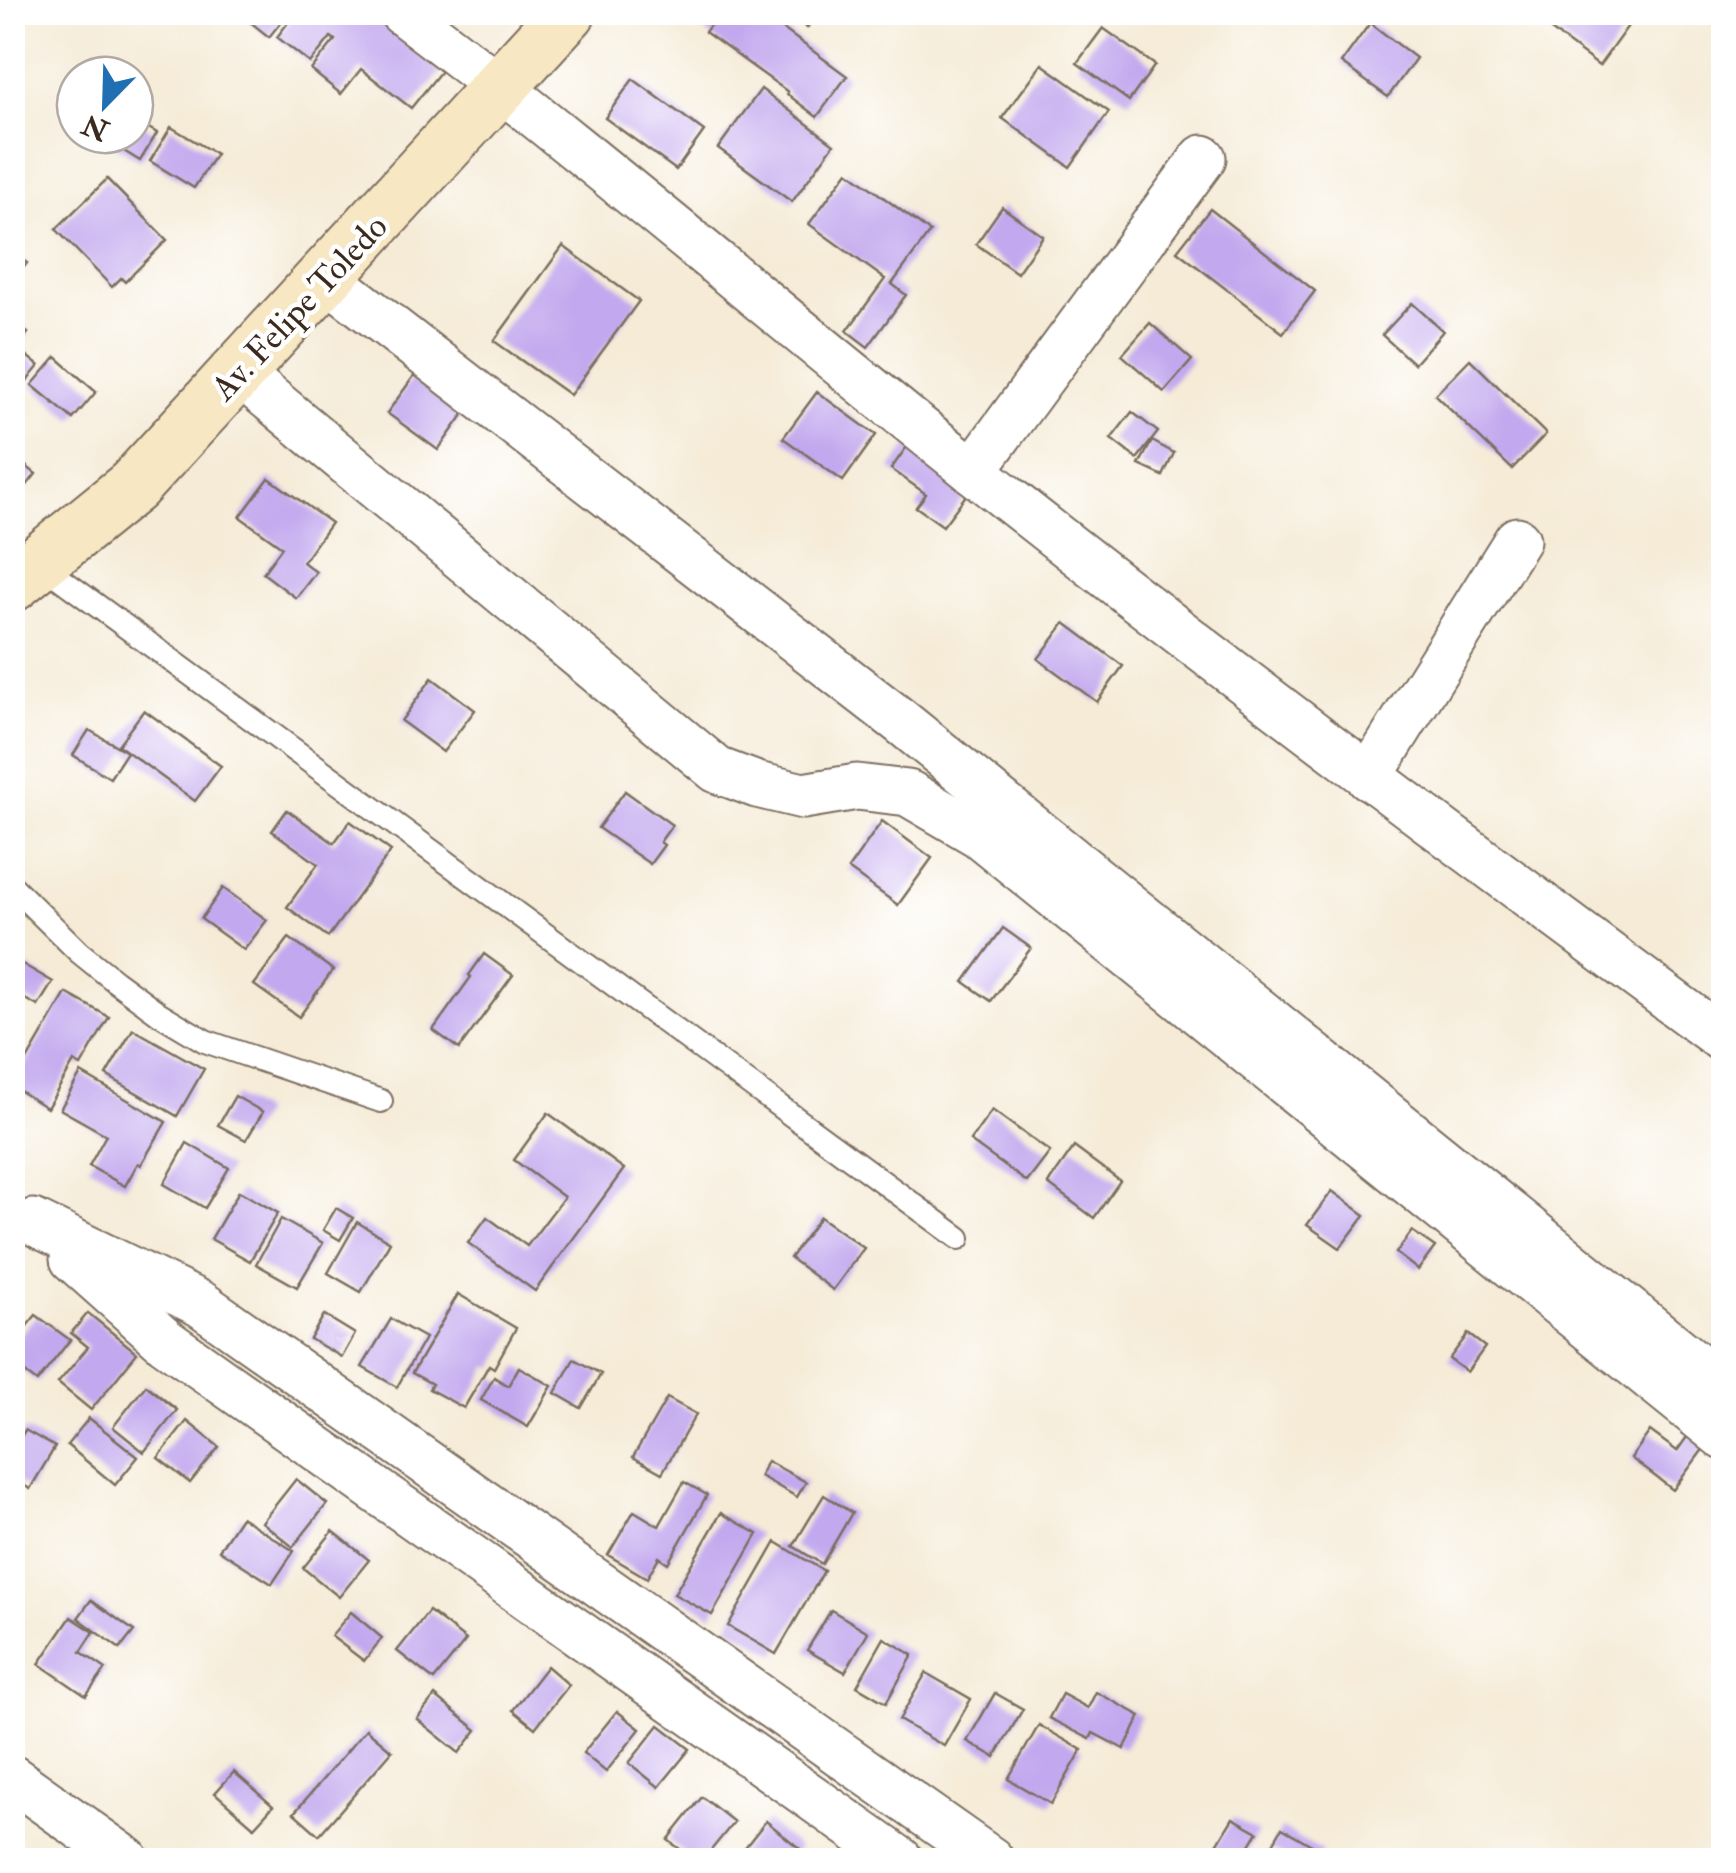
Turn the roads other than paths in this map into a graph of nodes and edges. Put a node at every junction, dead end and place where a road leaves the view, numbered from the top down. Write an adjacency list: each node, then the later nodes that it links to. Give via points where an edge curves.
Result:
1 (402, 12): 3 (street)
2 (568, 12): 3 (main road, Av. Felipe Toledo)
3 (500, 86): 5 (main road, Av. Felipe Toledo); 7 (street)
4 (1203, 158): 7 (street)
5 (326, 278): 6 (main road, Av. Felipe Toledo); 16 (street, via 899,720)
6 (239, 372): 9 (main road, Av. Felipe Toledo, via 133,486); 17 (street, via 717,770 802,796 857,787 908,793 978,834)
7 (973, 471): 10 (street)
8 (1517, 540): 10 (street)
9 (26, 574): 15 (lane)
10 (1369, 777): 12 (street)
11 (12, 886): 13 (lane, via 114,981 204,1041)
12 (1724, 1040)
13 (381, 1102)
14 (22, 1216): 18 (street, via 201,1304); 19 (street, via 165,1340)
15 (959, 1238)
16 (1724, 1387)
17 (1724, 1436)
18 (801, 1725): 19 (street); 23 (street)
19 (771, 1769): 22 (street)
20 (12, 1778): 21 (street)
21 (127, 1860)
22 (900, 1860)
23 (991, 1860)

